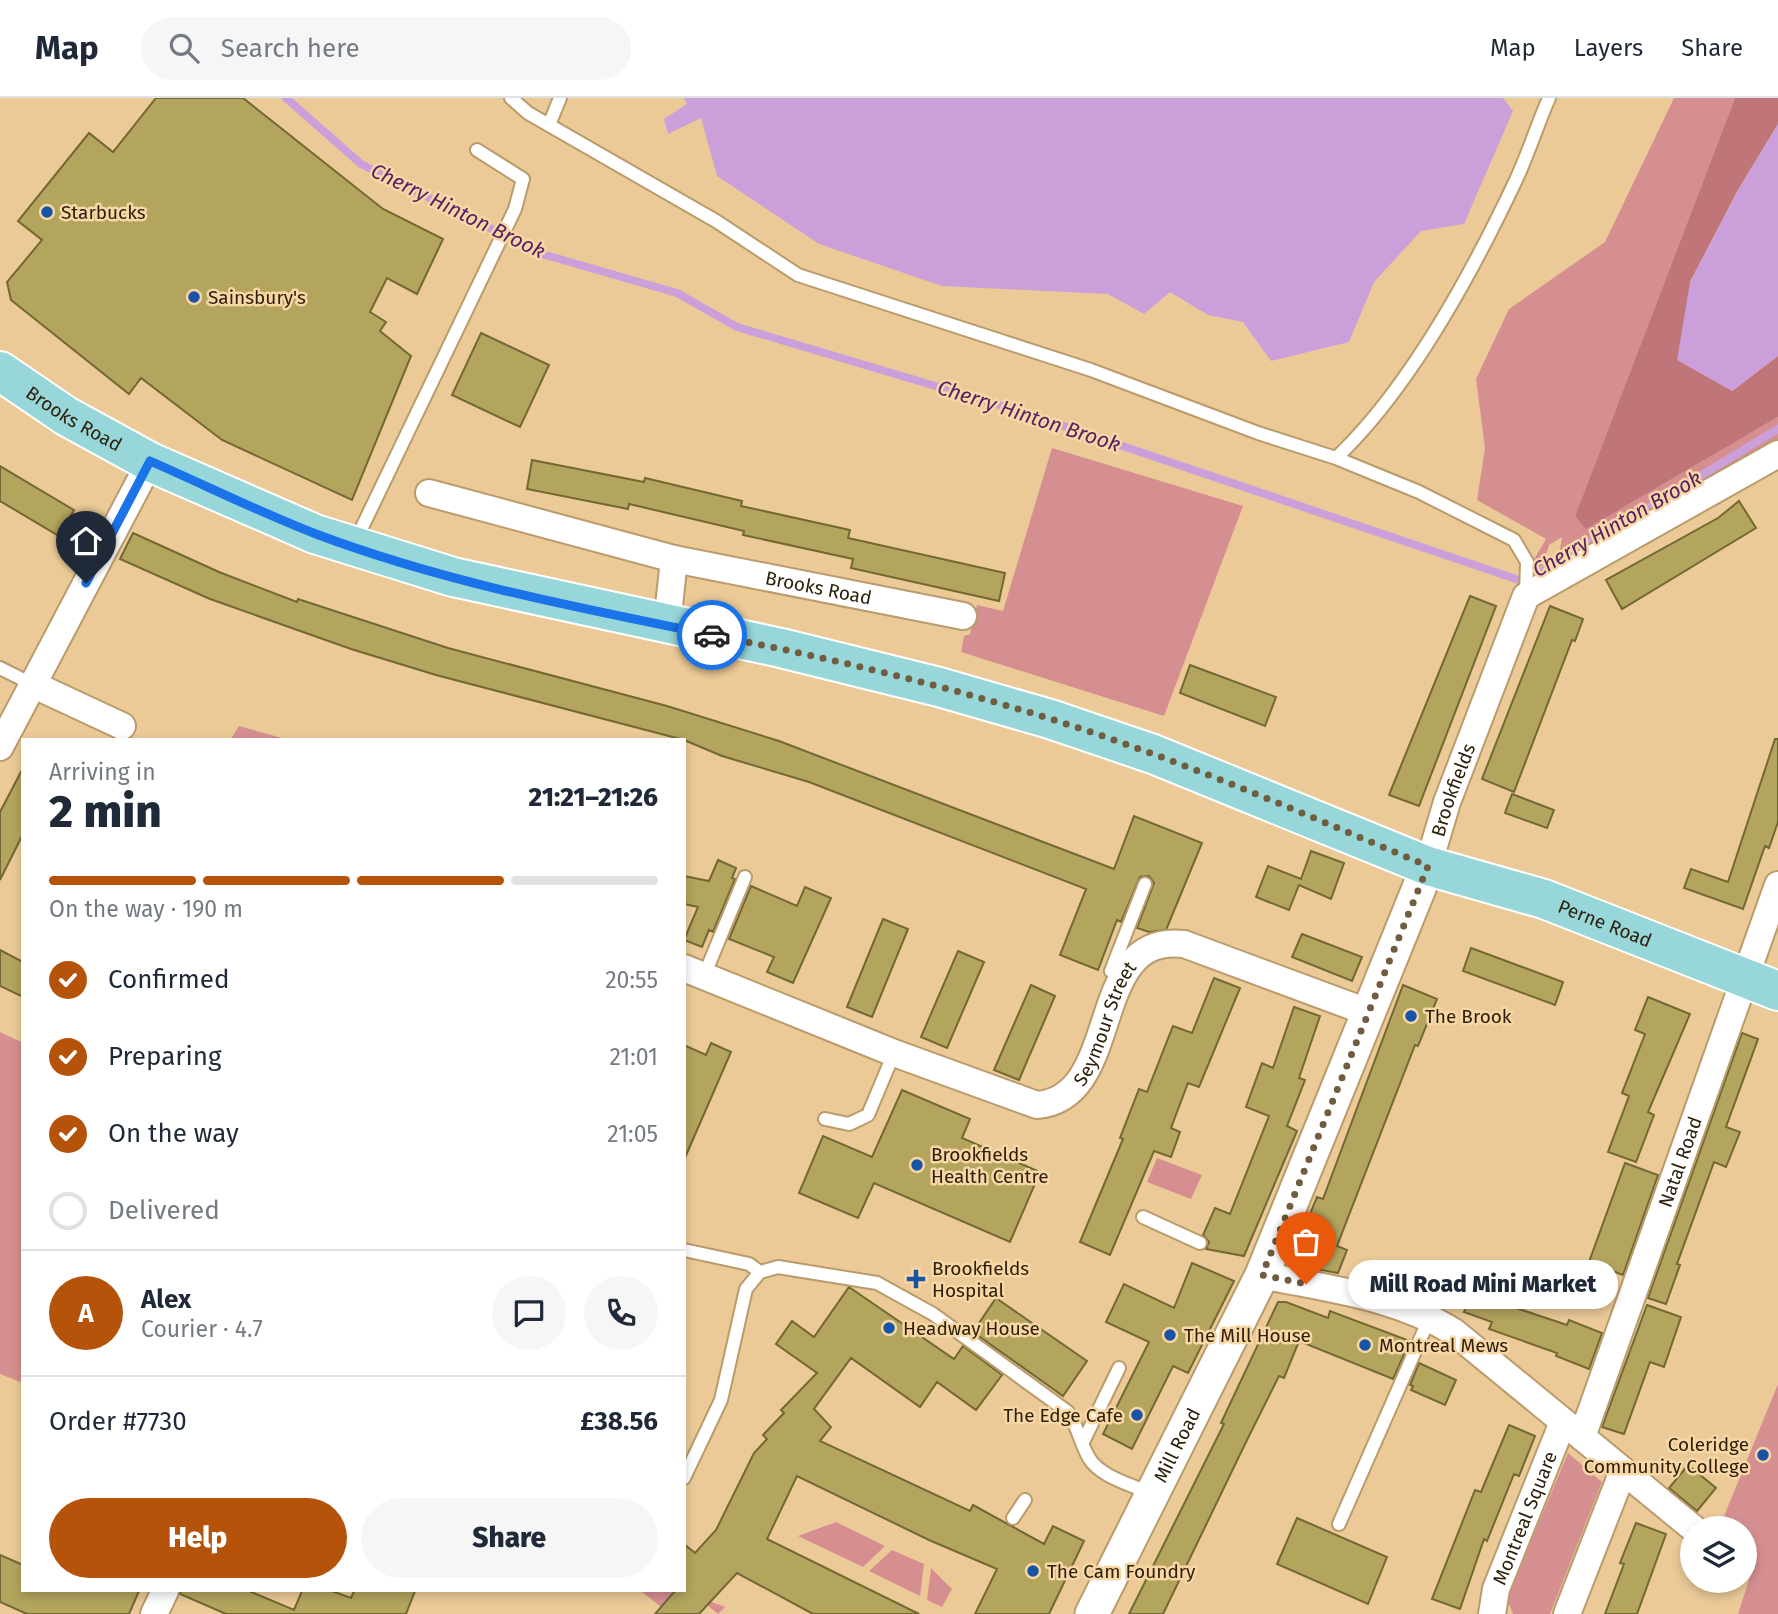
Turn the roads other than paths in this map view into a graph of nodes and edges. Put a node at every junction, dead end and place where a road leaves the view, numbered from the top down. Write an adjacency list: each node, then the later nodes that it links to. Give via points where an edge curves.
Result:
1 (511, 98): 4 (lane)
2 (560, 98): 4 (lane)
3 (1549, 98): 8 (lane, via 1516,180 1468,274 1396,388)
4 (549, 125): 8 (lane, via 716,221 798,275 1091,370)
5 (477, 150): 11 (lane, via 523,179 515,209)
6 (0, 371): 9 (main road, Brooks Road, via 66,416)
7 (1778, 454): 13 (street)
8 (1336, 458): 13 (lane, via 1419,492 1514,540)
9 (150, 461): 11 (main road, Brooks Road); 17 (street)
10 (429, 493): 12 (street, Brooks Road)
11 (353, 546): 15 (main road, Brooks Road, via 453,577)
12 (674, 559): 14 (street, Brooks Road); 15 (street)
13 (1533, 587): 20 (street, Brookfields, via 1447,802)
14 (963, 616)
15 (667, 625): 20 (main road, Brooks Road, via 781,648 1050,719 1166,759)
16 (0, 668): 17 (lane)
17 (34, 685): 18 (street); 19 (street)
18 (122, 726)
19 (0, 747)
20 (1428, 866): 26 (main road, Perne Road, via 1544,899); 27 (street, Brookfields)
21 (745, 877): 24 (lane)
22 (1145, 884): 25 (lane, via 1111,971)
23 (1778, 885): 26 (street, Natal Road)
24 (691, 976): 28 (street, Seymour Street)
25 (1122, 978): 27 (street, Seymour Street, via 1148,948 1166,942 1184,944); 28 (street, Seymour Street, via 1083,1079 1053,1104 1037,1105)
26 (1762, 984): 37 (street, Natal Road)
27 (1370, 1013): 33 (street, Brookfields)
28 (894, 1053): 29 (lane, via 868,1115 849,1124)
29 (825, 1119)
30 (1143, 1217): 31 (lane)
31 (1200, 1243)
32 (686, 1250): 34 (lane, via 749,1264)
33 (1260, 1270): 35 (street); 41 (street, Mill Road)
34 (760, 1272): 38 (lane, via 778,1268 877,1283 933,1314 1068,1412); 40 (lane, via 746,1289 721,1400)
35 (1430, 1317): 37 (street); 45 (lane)
36 (1119, 1368): 38 (lane)
37 (1572, 1430): 39 (street); 49 (street, Montreal Square, via 1496,1589)
38 (1084, 1440): 41 (lane, via 1096,1468)
39 (1623, 1471): 43 (street); 50 (street)
40 (686, 1474)
41 (1152, 1494): 48 (street, Mill Road)
42 (1025, 1500): 44 (lane)
43 (1680, 1517)
44 (1013, 1518)
45 (1339, 1524)
46 (165, 1592): 47 (street)
47 (154, 1614)
48 (1092, 1614)
49 (1492, 1614)
50 (1567, 1614)

